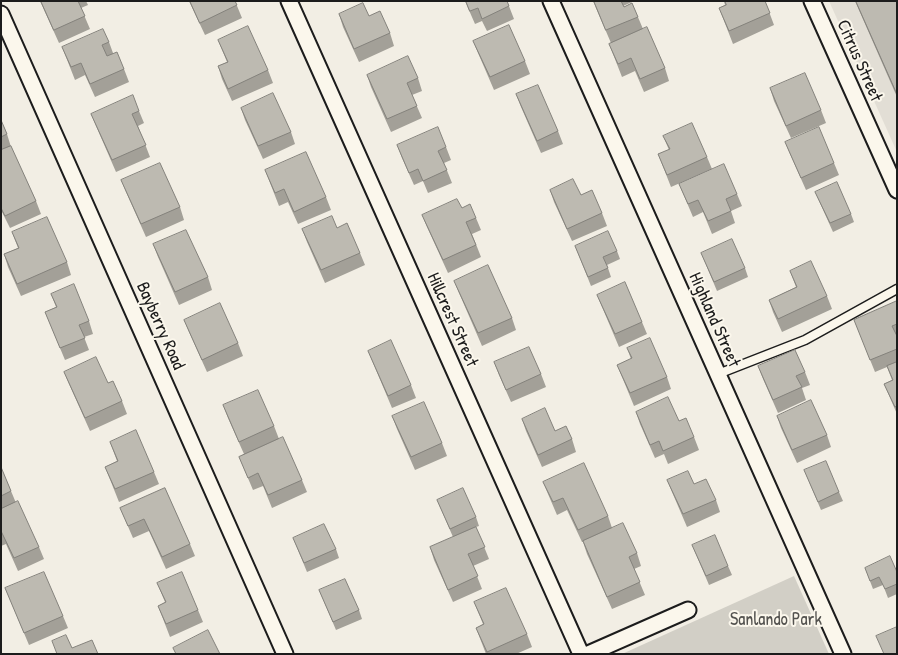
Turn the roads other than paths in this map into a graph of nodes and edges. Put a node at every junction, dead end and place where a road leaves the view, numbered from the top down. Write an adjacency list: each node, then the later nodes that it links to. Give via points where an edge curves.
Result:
1 (289, 1): 10 (street, Hillcrest Street)
2 (550, 1): 7 (street, Highland Street)
3 (812, 1): 5 (street, Citrus Street)
4 (1, 14): 9 (street, Bayberry Road)
5 (897, 190)
6 (897, 289): 7 (lane, via 806,340)
7 (718, 374): 12 (street, Highland Street)
8 (688, 610): 11 (street)
9 (285, 654)
10 (581, 654)
11 (588, 654)
12 (843, 654)

